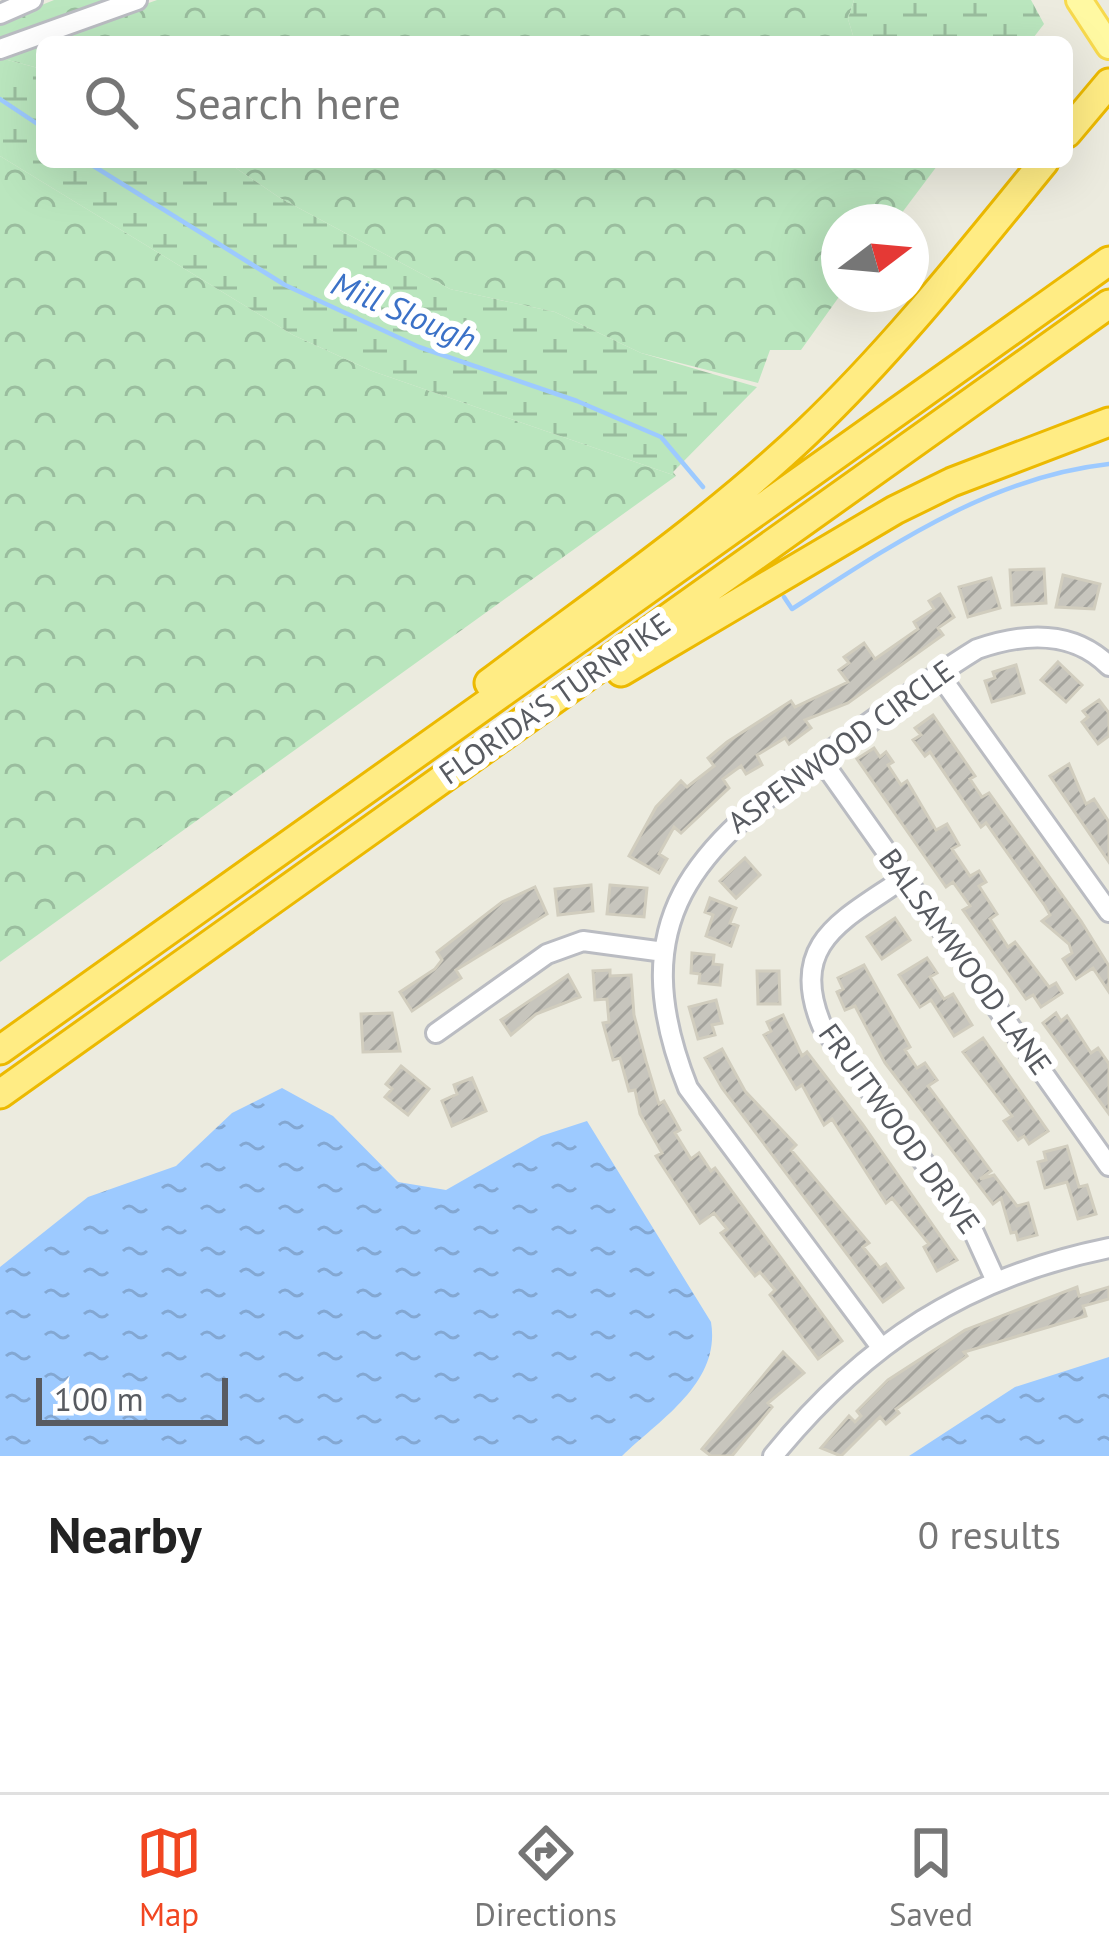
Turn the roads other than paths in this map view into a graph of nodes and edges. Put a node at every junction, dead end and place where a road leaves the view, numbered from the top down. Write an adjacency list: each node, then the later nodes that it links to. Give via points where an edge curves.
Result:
1 (32, 0): 4 (street)
2 (137, 0): 6 (street)
3 (1079, 0): 5 (main road)
4 (0, 14)
5 (1109, 46)
6 (0, 49)
7 (1109, 83): 8 (highway)
8 (1073, 127)
9 (1039, 168): 20 (highway, via 922,313 750,483)
10 (1109, 261): 20 (highway, FLORIDA'S TURNPIKE)
11 (1109, 304): 15 (highway, FLORIDA'S TURNPIKE)
12 (1109, 422): 15 (highway, via 895,510)
13 (1109, 666): 14 (street, ASPENWOOD CIRCLE, via 1059,638 1014,636)
14 (938, 673): 16 (street, ASPENWOOD CIRCLE); 18 (street)
15 (487, 748): 23 (highway, FLORIDA'S TURNPIKE)
16 (820, 758): 17 (street, BALSAMWOOD LANE); 19 (street, ASPENWOOD CIRCLE, via 707,850 681,894)
17 (904, 878): 24 (street, BALSAMWOOD LANE); 26 (street, FRUITWOOD DRIVE, via 830,931 816,949 810,998 822,1026 970,1224)
18 (1109, 912)
19 (664, 952): 21 (street, via 583,940 547,954); 27 (street, ASPENWOOD CIRCLE, via 662,1000 688,1088)
20 (139, 953): 22 (highway, FLORIDA'S TURNPIKE)
21 (436, 1033)
22 (0, 1051)
23 (0, 1094)
24 (1109, 1166)
25 (1109, 1248): 26 (street)
26 (995, 1279): 27 (street)
27 (880, 1346): 28 (street)
28 (773, 1456)

